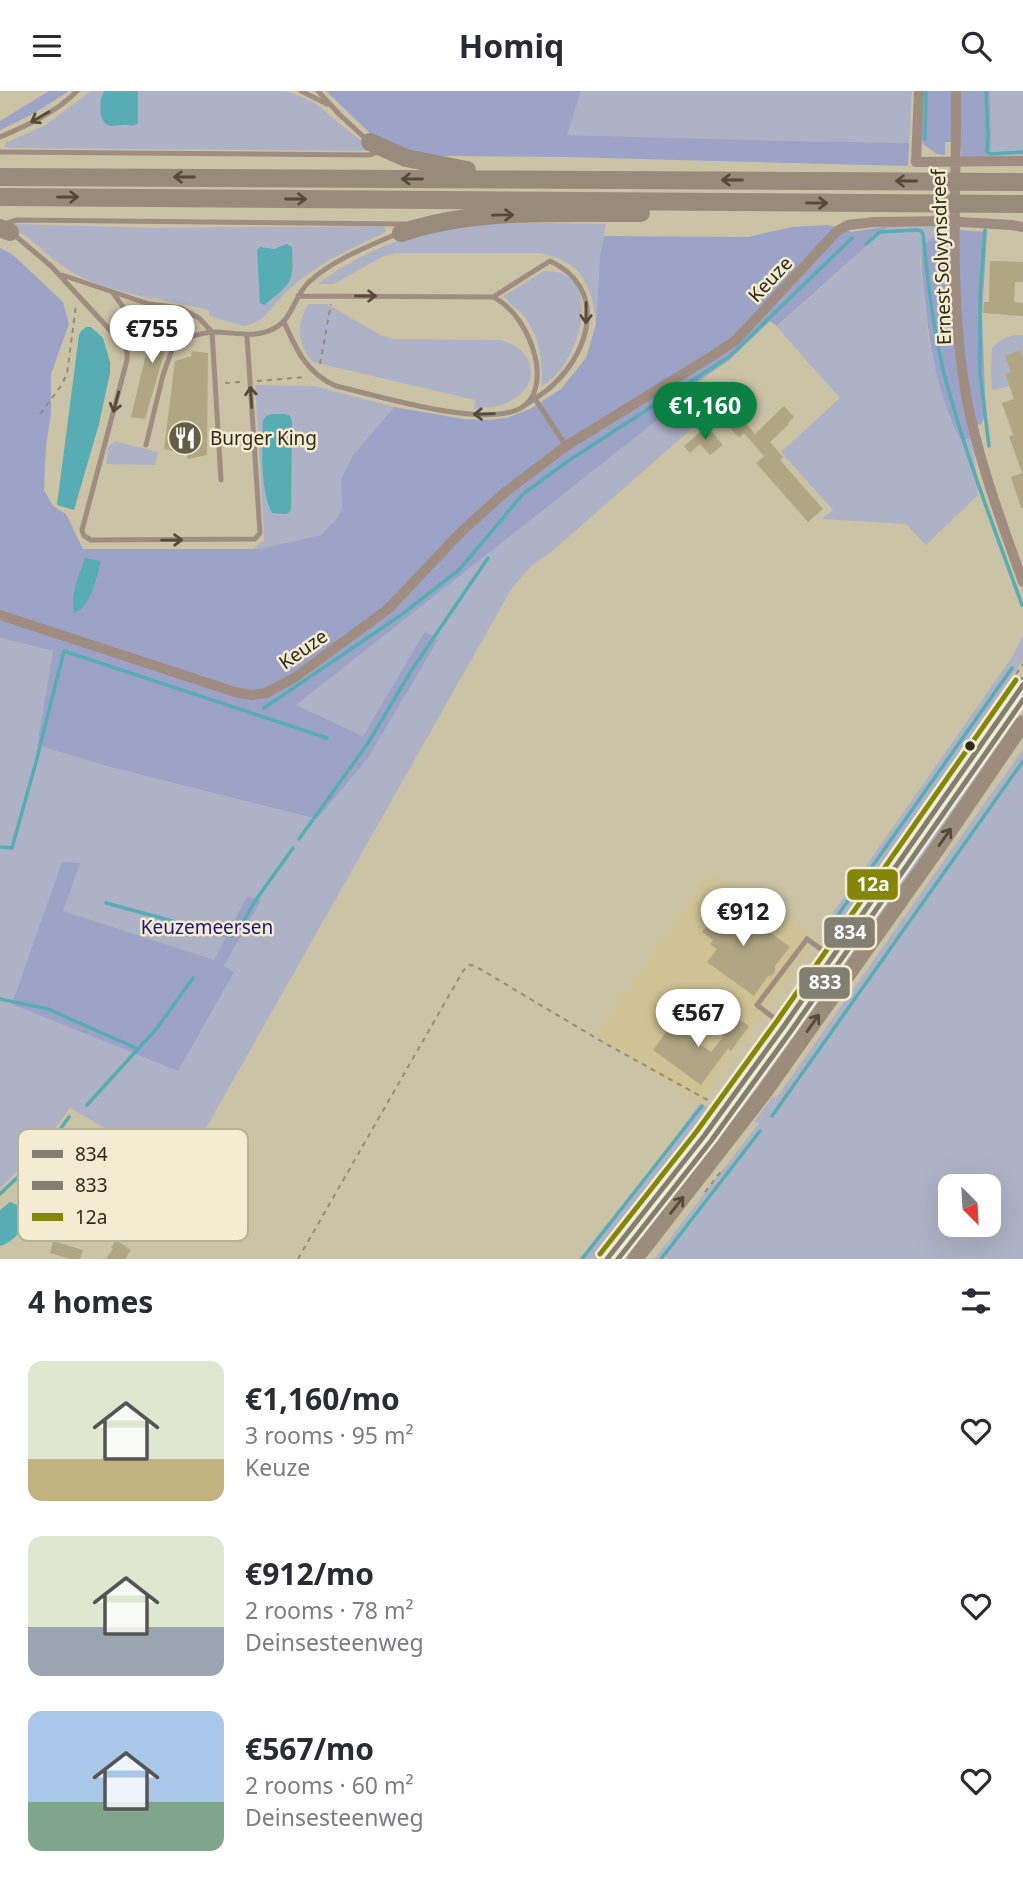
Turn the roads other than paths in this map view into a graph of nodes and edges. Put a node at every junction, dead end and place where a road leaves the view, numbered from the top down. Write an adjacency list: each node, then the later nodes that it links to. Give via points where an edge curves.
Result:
1 (77, 91): 7 (lane, one-way to 7, via 37,119)
2 (301, 91): 6 (lane)
3 (318, 91): 6 (lane)
4 (919, 91): 10 (street, via 916,162)
5 (956, 91): 36 (street, Ernest Solvynsdreef, via 957,311 962,367 995,502)
6 (333, 108): 8 (lane)
7 (0, 137)
8 (376, 146): 9 (lane, via 380,153 370,155); 12 (highway, via 416,160)
9 (0, 152)
10 (1023, 161)
11 (0, 177): 12 (highway, one-way to 11)
12 (504, 179): 13 (highway, one-way to 12)
13 (1023, 181)
14 (0, 197): 15 (highway, one-way to 15)
15 (773, 202): 16 (highway, one-way to 16); 17 (highway, one-way to 15, via 489,215 642,213)
16 (1023, 204)
17 (436, 223): 19 (lane, via 17,220 7,223); 20 (highway)
18 (1023, 227): 34 (street, Keuze, via 945,222 848,225 837,231 736,340)
19 (4, 230): 21 (lane, via 21,239)
20 (401, 233): 23 (lane, via 337,263 309,282)
21 (59, 274): 22 (lane); 29 (lane)
22 (113, 293): 26 (lane, via 181,308); 27 (lane, via 137,325)
23 (298, 296): 24 (lane, one-way to 24); 25 (lane)
24 (493, 297): 31 (lane, one-way to 31, via 550,261 561,266 584,291 587,321 579,349 554,384); 32 (lane, via 521,323 535,355 537,383)
25 (285, 322): 28 (lane); 32 (lane, one-way to 25, via 486,415 463,414 336,386 314,373)
26 (212, 332): 28 (lane); 33 (lane, via 172,339); 35 (lane)
27 (151, 334)
28 (247, 336): 29 (lane, one-way to 28, via 127,360 82,530 85,536 91,540 255,539 260,533)
29 (122, 343): 30 (lane)
30 (147, 349)
31 (535, 399): 32 (lane); 34 (lane)
32 (524, 406)
33 (146, 445)
34 (566, 446): 38 (street, Keuze, via 486,509 388,609 294,678 266,693 235,692)
35 (221, 480)
36 (1018, 554): 37 (street, Ernest Solvynsdreef)
37 (1023, 582)
38 (0, 615)
39 (1023, 685): 41 (highway)
40 (1023, 723): 44 (highway, one-way to 40, via 762,1094)
41 (832, 957): 42 (highway); 42 (lane, via 807,939 757,1005)
42 (785, 1026): 43 (highway)
43 (607, 1259)
44 (635, 1259)

